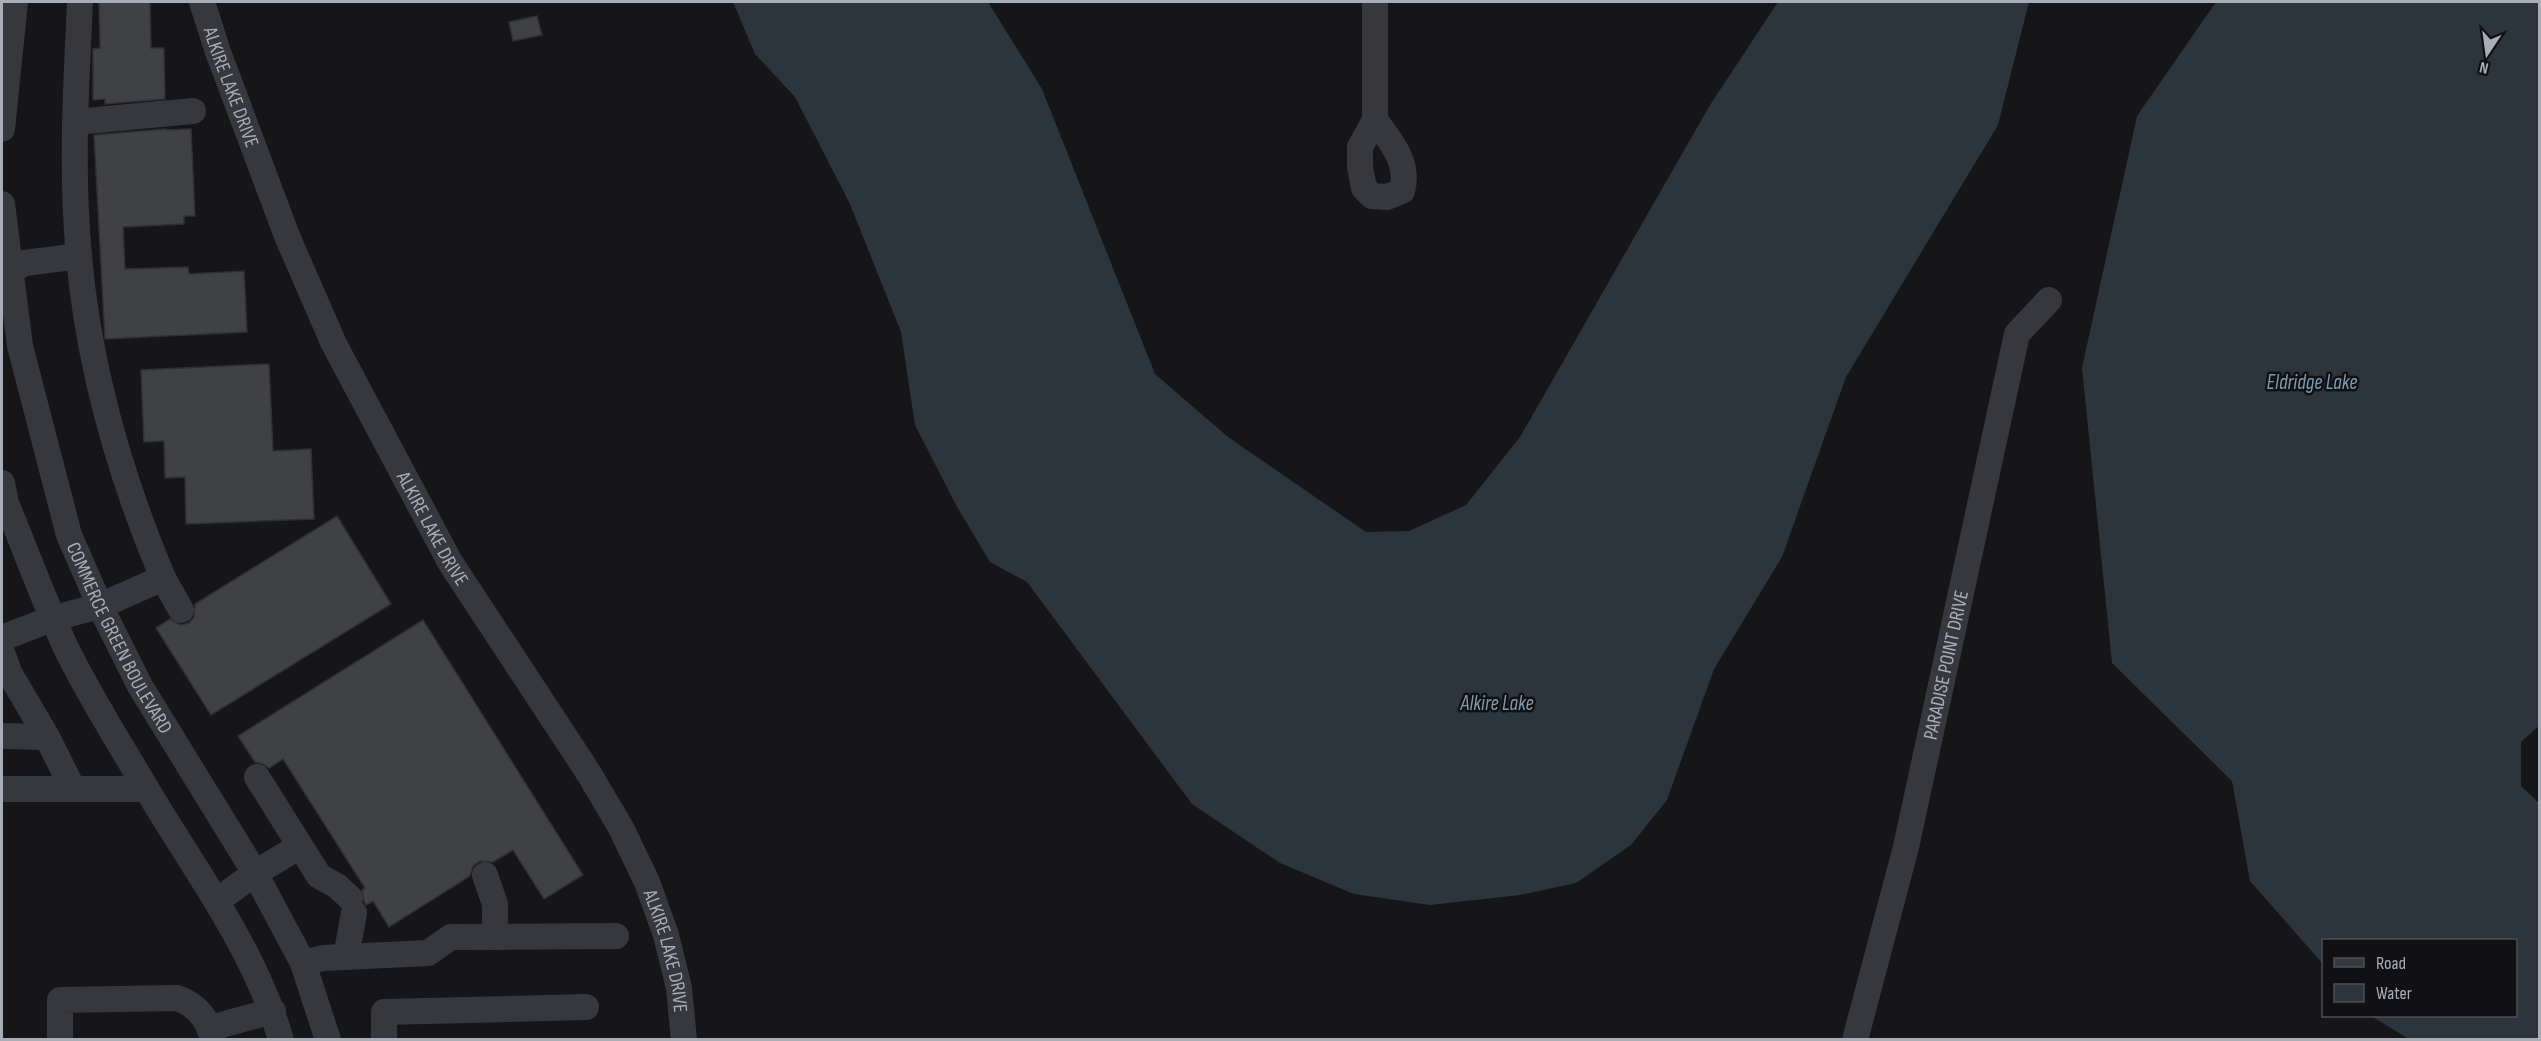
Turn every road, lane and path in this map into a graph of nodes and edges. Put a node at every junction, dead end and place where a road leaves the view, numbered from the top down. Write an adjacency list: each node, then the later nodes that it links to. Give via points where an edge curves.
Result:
1 (15, 2): 8 (street)
2 (80, 2): 7 (street)
3 (202, 2): 41 (street, ALKIRE LAKE DRIVE, via 287,236 334,344 450,562 588,772 647,882 679,988)
4 (1376, 2): 6 (street)
5 (193, 111): 7 (street)
6 (1374, 120)
7 (75, 122): 10 (street)
8 (2, 129)
9 (2, 204): 11 (street, COMMERCE GREEN BOULEVARD)
10 (79, 256): 11 (street); 14 (street, via 88,326 114,441 137,517)
11 (9, 263): 15 (street, COMMERCE GREEN BOULEVARD, via 20,345 36,413 69,535)
12 (2049, 300): 42 (street, PARADISE POINT DRIVE, via 2017,334 1906,847)
13 (2, 483): 17 (street, via 6,503)
14 (164, 578): 15 (street); 16 (street)
15 (100, 606): 17 (street); 27 (street, COMMERCE GREEN BOULEVARD, via 140,686)
16 (181, 610)
17 (54, 618): 18 (street); 25 (street, via 69,653)
18 (2, 638)
19 (4, 668): 21 (street)
20 (2, 736): 21 (street)
21 (47, 737): 24 (street)
22 (257, 777): 26 (street)
23 (2, 789): 24 (street)
24 (73, 789): 25 (street)
25 (146, 789): 29 (street)
26 (300, 846): 27 (street); 32 (street, via 319,876 352,905)
27 (255, 873): 29 (street); 33 (street, COMMERCE GREEN BOULEVARD)
28 (485, 875): 31 (street, via 495,904)
29 (217, 901): 35 (street)
30 (616, 936): 31 (street)
31 (495, 937): 32 (street, via 451,937 428,953)
32 (346, 957): 33 (street)
33 (303, 963): 39 (street, COMMERCE GREEN BOULEVARD)
34 (586, 1007): 40 (street, via 384,1012)
35 (273, 1011): 36 (street); 38 (street)
36 (212, 1034): 37 (street, via 199,1011 177,998 60,1000)
37 (60, 1040)
38 (281, 1040)
39 (328, 1040)
40 (384, 1040)
41 (684, 1040)
42 (1855, 1040)

